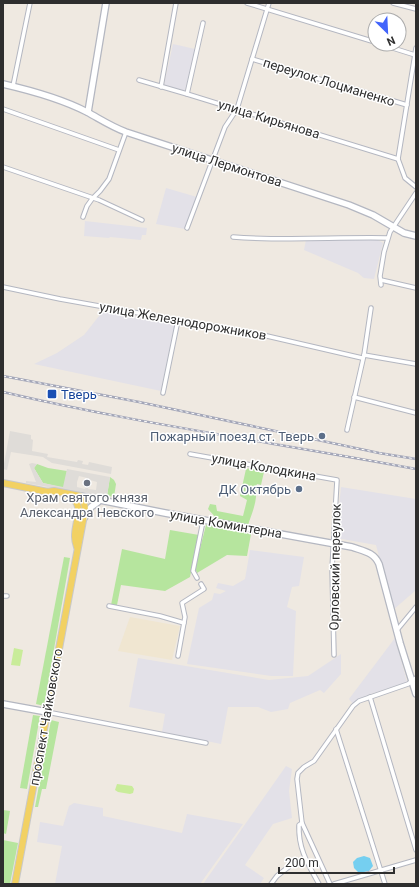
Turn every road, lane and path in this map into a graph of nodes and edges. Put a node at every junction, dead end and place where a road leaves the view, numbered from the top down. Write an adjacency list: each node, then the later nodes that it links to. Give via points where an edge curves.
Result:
1 (30, 3): 18 (street)
2 (106, 3): 25 (main road)
3 (176, 3): 20 (street)
4 (247, 3): 7 (street)
5 (269, 3): 7 (street)
6 (393, 3): 8 (street)
7 (267, 9): 10 (street); 14 (street)
8 (416, 9)
9 (203, 23): 21 (street)
10 (367, 40)
11 (416, 48): 13 (street)
12 (405, 52): 13 (street)
13 (415, 55): 17 (street)
14 (252, 59): 22 (street, переулок Лоцманенко); 24 (street)
15 (139, 80): 20 (street, улица Кирьянова)
16 (3, 84): 18 (main road, улица Лермонтова)
17 (411, 84): 19 (street); 22 (street)
18 (13, 86): 25 (main road, улица Лермонтова)
19 (416, 86)
20 (160, 87): 21 (street, улица Кирьянова)
21 (187, 94): 24 (street, улица Кирьянова)
22 (407, 105): 28 (street)
23 (3, 109): 27 (street)
24 (238, 109): 28 (street, улица Кирьянова); 29 (street, via 225,128)
25 (88, 112): 26 (main road, улица Лермонтова)
26 (126, 132): 27 (street); 29 (main road, улица Лермонтова)
27 (119, 150): 33 (street, via 108,179)
28 (398, 159): 31 (street, via 405,178)
29 (212, 160): 36 (main road, улица Лермонтова, via 349,205); 37 (street)
30 (3, 167): 33 (street)
31 (416, 187)
32 (416, 193): 36 (street)
33 (92, 199): 34 (street); 35 (street)
34 (83, 217)
35 (142, 220)
36 (393, 227): 38 (main road, улица Лермонтова); 40 (street)
37 (188, 228)
38 (416, 236)
39 (232, 237): 40 (street)
40 (387, 238): 41 (street)
41 (381, 280): 42 (street); 44 (street)
42 (381, 285)
43 (3, 287): 46 (street, улица Железнодорожников)
44 (416, 288)
45 (371, 308): 47 (street)
46 (178, 320): 47 (street, улица Железнодорожников); 49 (street)
47 (363, 356): 48 (street, улица Железнодорожников); 50 (street)
48 (416, 364)
49 (163, 393)
50 (354, 397): 51 (street); 52 (street)
51 (416, 413)
52 (347, 430)
53 (190, 454): 54 (street, улица Колодкина)
54 (337, 480): 63 (street, Орловский переулок)
55 (3, 483): 56 (main road, улица Коминтерна)
56 (46, 492): 57 (main road, улица Коминтерна); 58 (main road, улица Коминтерна, via 54,491)
57 (70, 497): 58 (main road, улица Коминтерна); 60 (main road)
58 (83, 500): 59 (main road, улица Коминтерна); 59 (main road); 60 (main road); 61 (main road, проспект Чайковского)
59 (97, 500): 61 (main road); 62 (main road, улица Коминтерна)
60 (79, 512): 64 (main road, проспект Чайковского, via 75,536)
61 (83, 520): 64 (main road, проспект Чайковского)
62 (203, 520): 63 (main road, улица Коминтерна); 65 (street, via 193,571)
63 (333, 544): 70 (main road, улица Коминтерна, via 368,552 377,559); 71 (street, Орловский переулок)
64 (77, 551): 77 (main road, проспект Чайковского)
65 (197, 578)
66 (201, 584): 69 (street, via 204,589 182,602)
67 (109, 606): 69 (street)
68 (416, 607): 70 (street)
69 (184, 623): 72 (street)
70 (397, 630): 73 (main road, улица Коминтерна)
71 (334, 655)
72 (178, 656)
73 (414, 680): 74 (main road, улица Коминтерна); 75 (street)
74 (416, 694)
75 (370, 697): 78 (street, via 353,706); 81 (street)
76 (3, 704): 77 (main road)
77 (47, 712): 79 (street); 85 (main road, проспект Чайковского)
78 (336, 729): 80 (street, via 314,760 298,773); 84 (street)
79 (206, 743)
80 (302, 823): 83 (street, via 299,825 298,836); 88 (street)
81 (416, 850)
82 (416, 860): 84 (street)
83 (306, 861): 86 (street, via 290,865); 87 (street)
84 (380, 870): 89 (street); 90 (street)
85 (15, 884)
86 (271, 884)
87 (319, 884)
88 (330, 884)
89 (334, 884)
90 (385, 884)

